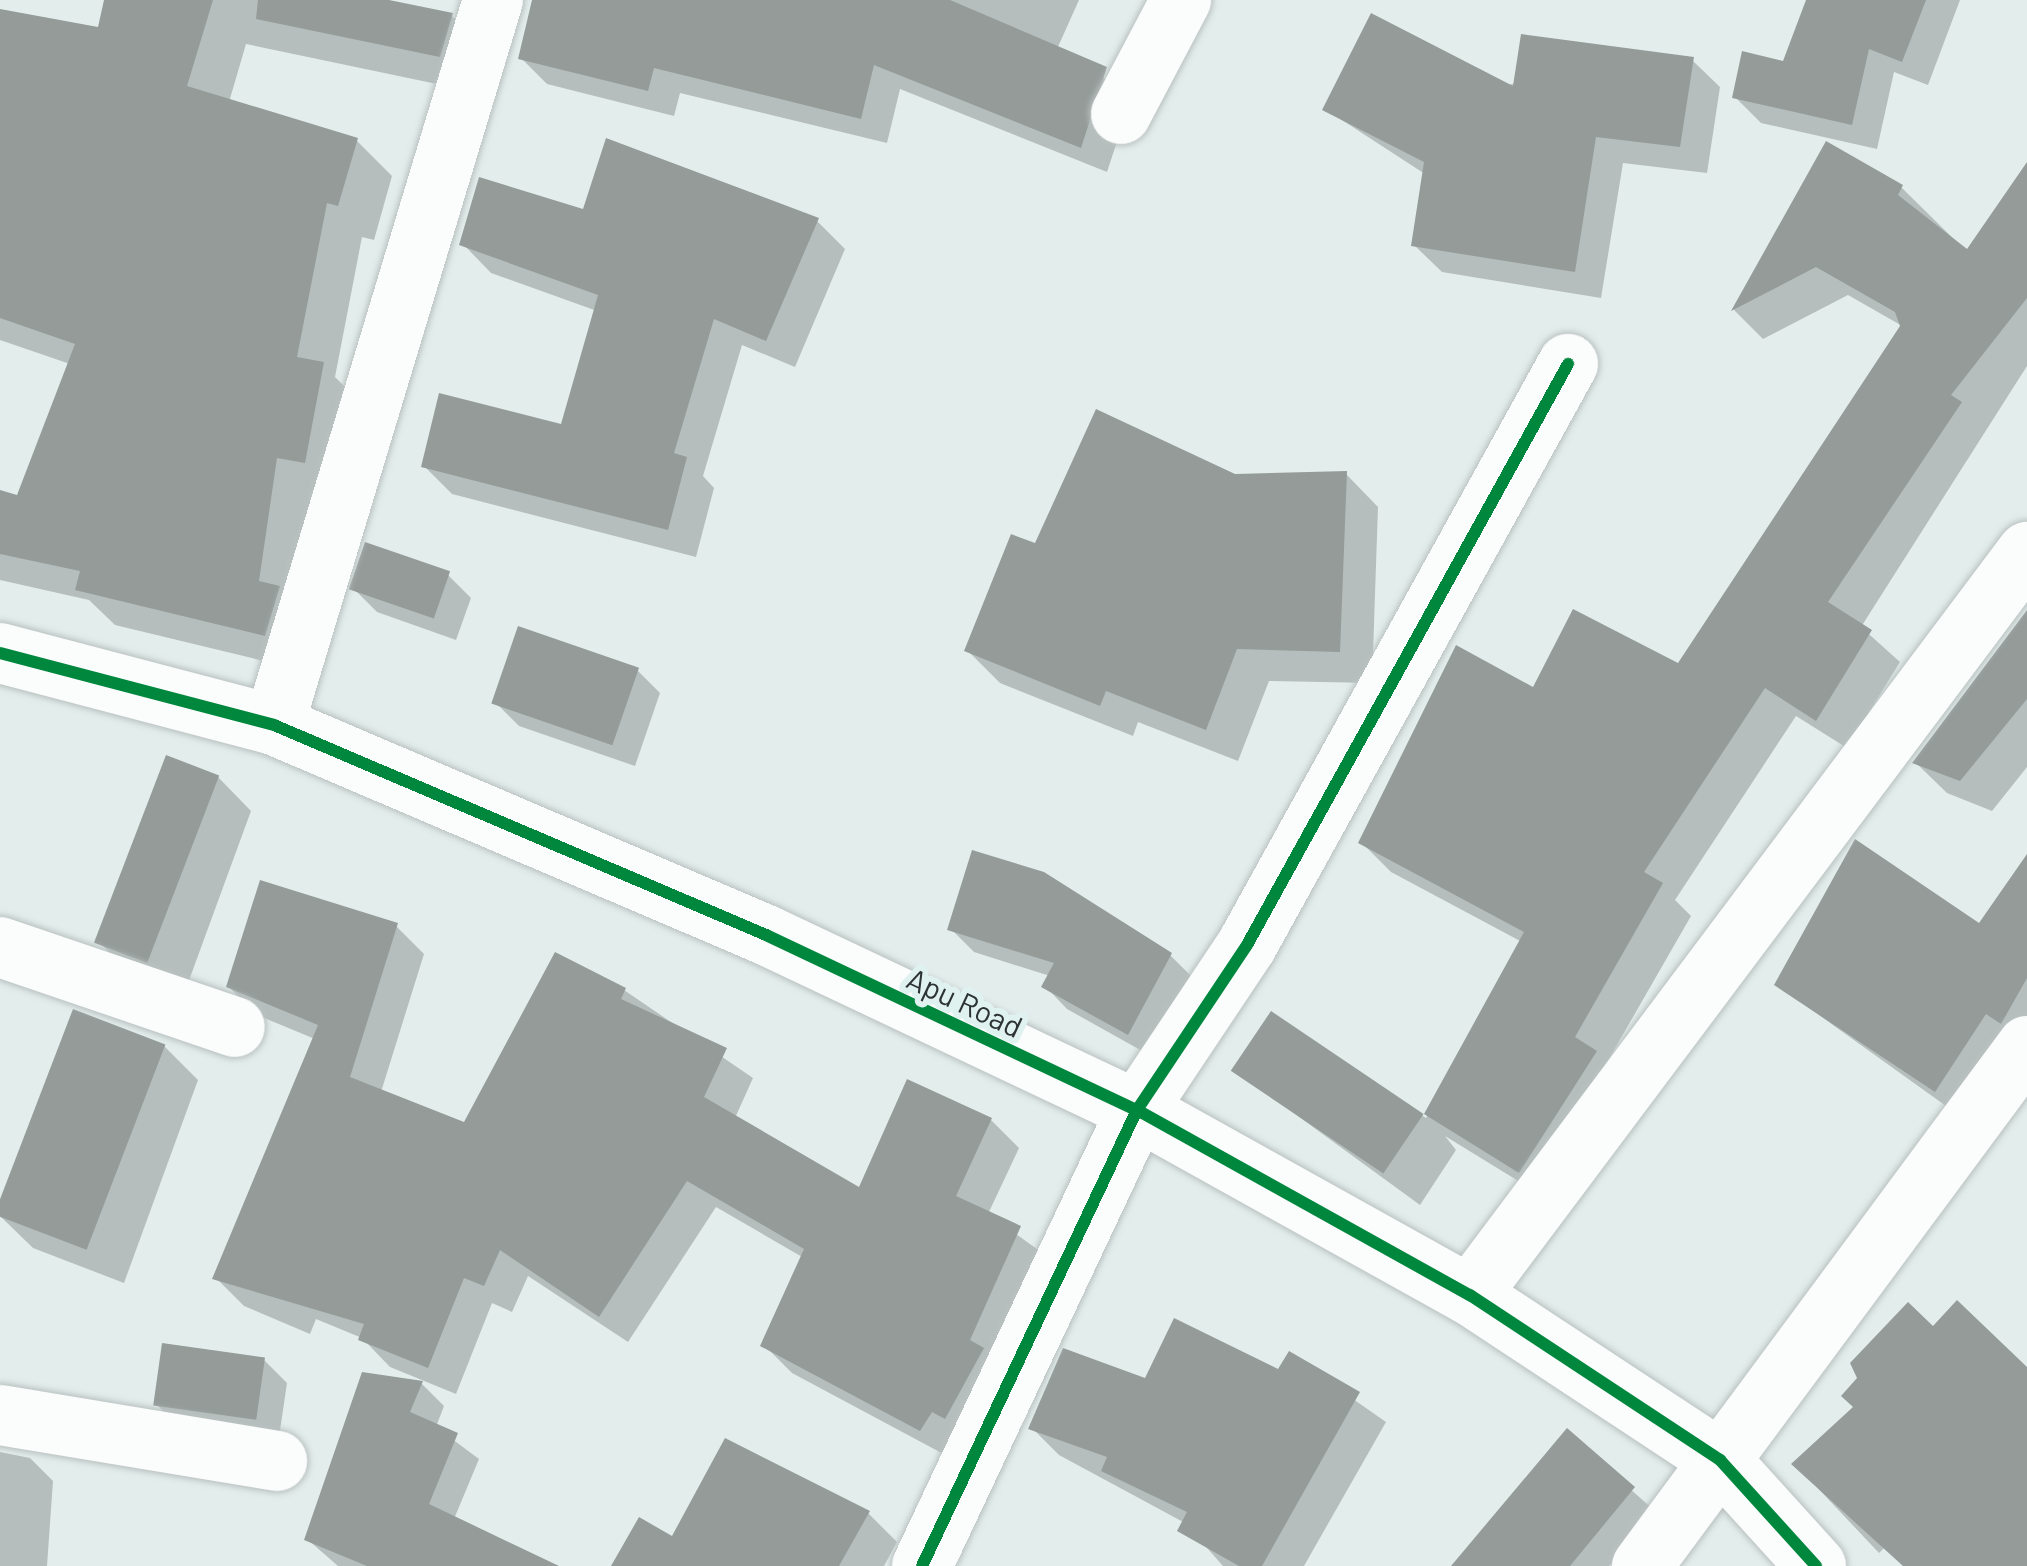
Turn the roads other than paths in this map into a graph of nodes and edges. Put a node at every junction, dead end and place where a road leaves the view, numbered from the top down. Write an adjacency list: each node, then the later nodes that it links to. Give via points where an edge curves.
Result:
1 (493, 0): 7 (street)
2 (1181, 0): 3 (street)
3 (1121, 114)
4 (1568, 364): 11 (street, via 1247,945)
5 (2027, 552): 12 (street)
6 (0, 653): 7 (street, Apu Road)
7 (274, 725): 11 (street, Apu Road, via 766,935)
8 (0, 947): 9 (street)
9 (235, 1027)
10 (2027, 1046): 14 (street)
11 (1137, 1110): 12 (street, Apu Road); 16 (street)
12 (1470, 1295): 14 (street, Apu Road)
13 (0, 1415): 15 (street)
14 (1720, 1460): 17 (street); 18 (street, Apu Road)
15 (277, 1461)
16 (922, 1566)
17 (1642, 1566)
18 (1816, 1566)

